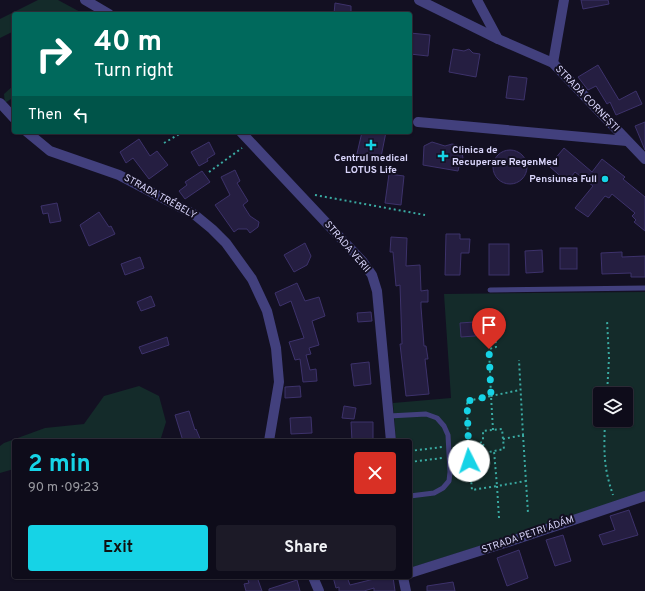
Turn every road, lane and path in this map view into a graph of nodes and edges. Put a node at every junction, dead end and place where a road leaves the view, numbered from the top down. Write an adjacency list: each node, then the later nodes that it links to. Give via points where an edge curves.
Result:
1 (85, 0): 5 (street)
2 (419, 0): 6 (street, STRADA CORNEȘTI)
3 (477, 0): 6 (street)
4 (564, 0): 7 (street)
5 (106, 12)
6 (498, 39): 7 (street, STRADA CORNEȘTI)
7 (552, 63): 14 (street, STRADA CORNEȘTI)
8 (0, 103): 9 (street)
9 (12, 116)
10 (418, 122): 14 (street, STRADA CORNEȘTI)
11 (29, 134): 33 (street, STRADA TRÉBELY, via 50,151 119,175 194,216 226,243 252,279 267,311 276,348 280,382)
12 (179, 134): 15 (path)
13 (243, 134): 29 (street, STRADA VERII, via 353,251 372,275 377,291)
14 (627, 141): 17 (street, STRADA CORNEȘTI)
15 (164, 143)
16 (243, 148): 18 (path)
17 (645, 159)
18 (209, 172)
19 (311, 196): 20 (path, via 318,195)
20 (424, 215)
21 (645, 288): 22 (lane)
22 (490, 290)
23 (607, 320): 26 (path)
24 (502, 324): 28 (path, via 501,331 495,336 496,347 489,349)
25 (519, 360): 27 (path)
26 (607, 387)
27 (520, 390): 28 (path); 32 (path)
28 (491, 396): 31 (path); 37 (path, via 467,401)
29 (389, 416): 34 (street, STRADA VERII); 39 (lane, via 426,414 437,418 448,435)
30 (605, 427): 46 (path, via 603,454)
31 (493, 430): 35 (path, via 502,428); 36 (path, via 483,431)
32 (523, 436): 35 (path); 42 (path)
33 (268, 439)
34 (391, 439)
35 (503, 439): 40 (path, via 504,449)
36 (483, 442): 37 (path); 40 (path, via 484,453)
37 (468, 446): 39 (path); 43 (path, via 472,490)
38 (412, 451): 39 (path)
39 (449, 451): 41 (path); 44 (lane, via 449,481 434,494)
40 (494, 451): 43 (path)
41 (412, 461)
42 (526, 481): 43 (path); 47 (path)
43 (496, 486): 48 (path)
44 (412, 496)
45 (645, 496): 46 (street, STRADA PETRI ÁDÁM)
46 (617, 505): 49 (street, STRADA PETRI ÁDÁM)
47 (528, 513)
48 (499, 518)
49 (412, 572)
50 (314, 579): 52 (street)
51 (403, 579): 53 (street)
52 (319, 591)
53 (406, 591)

